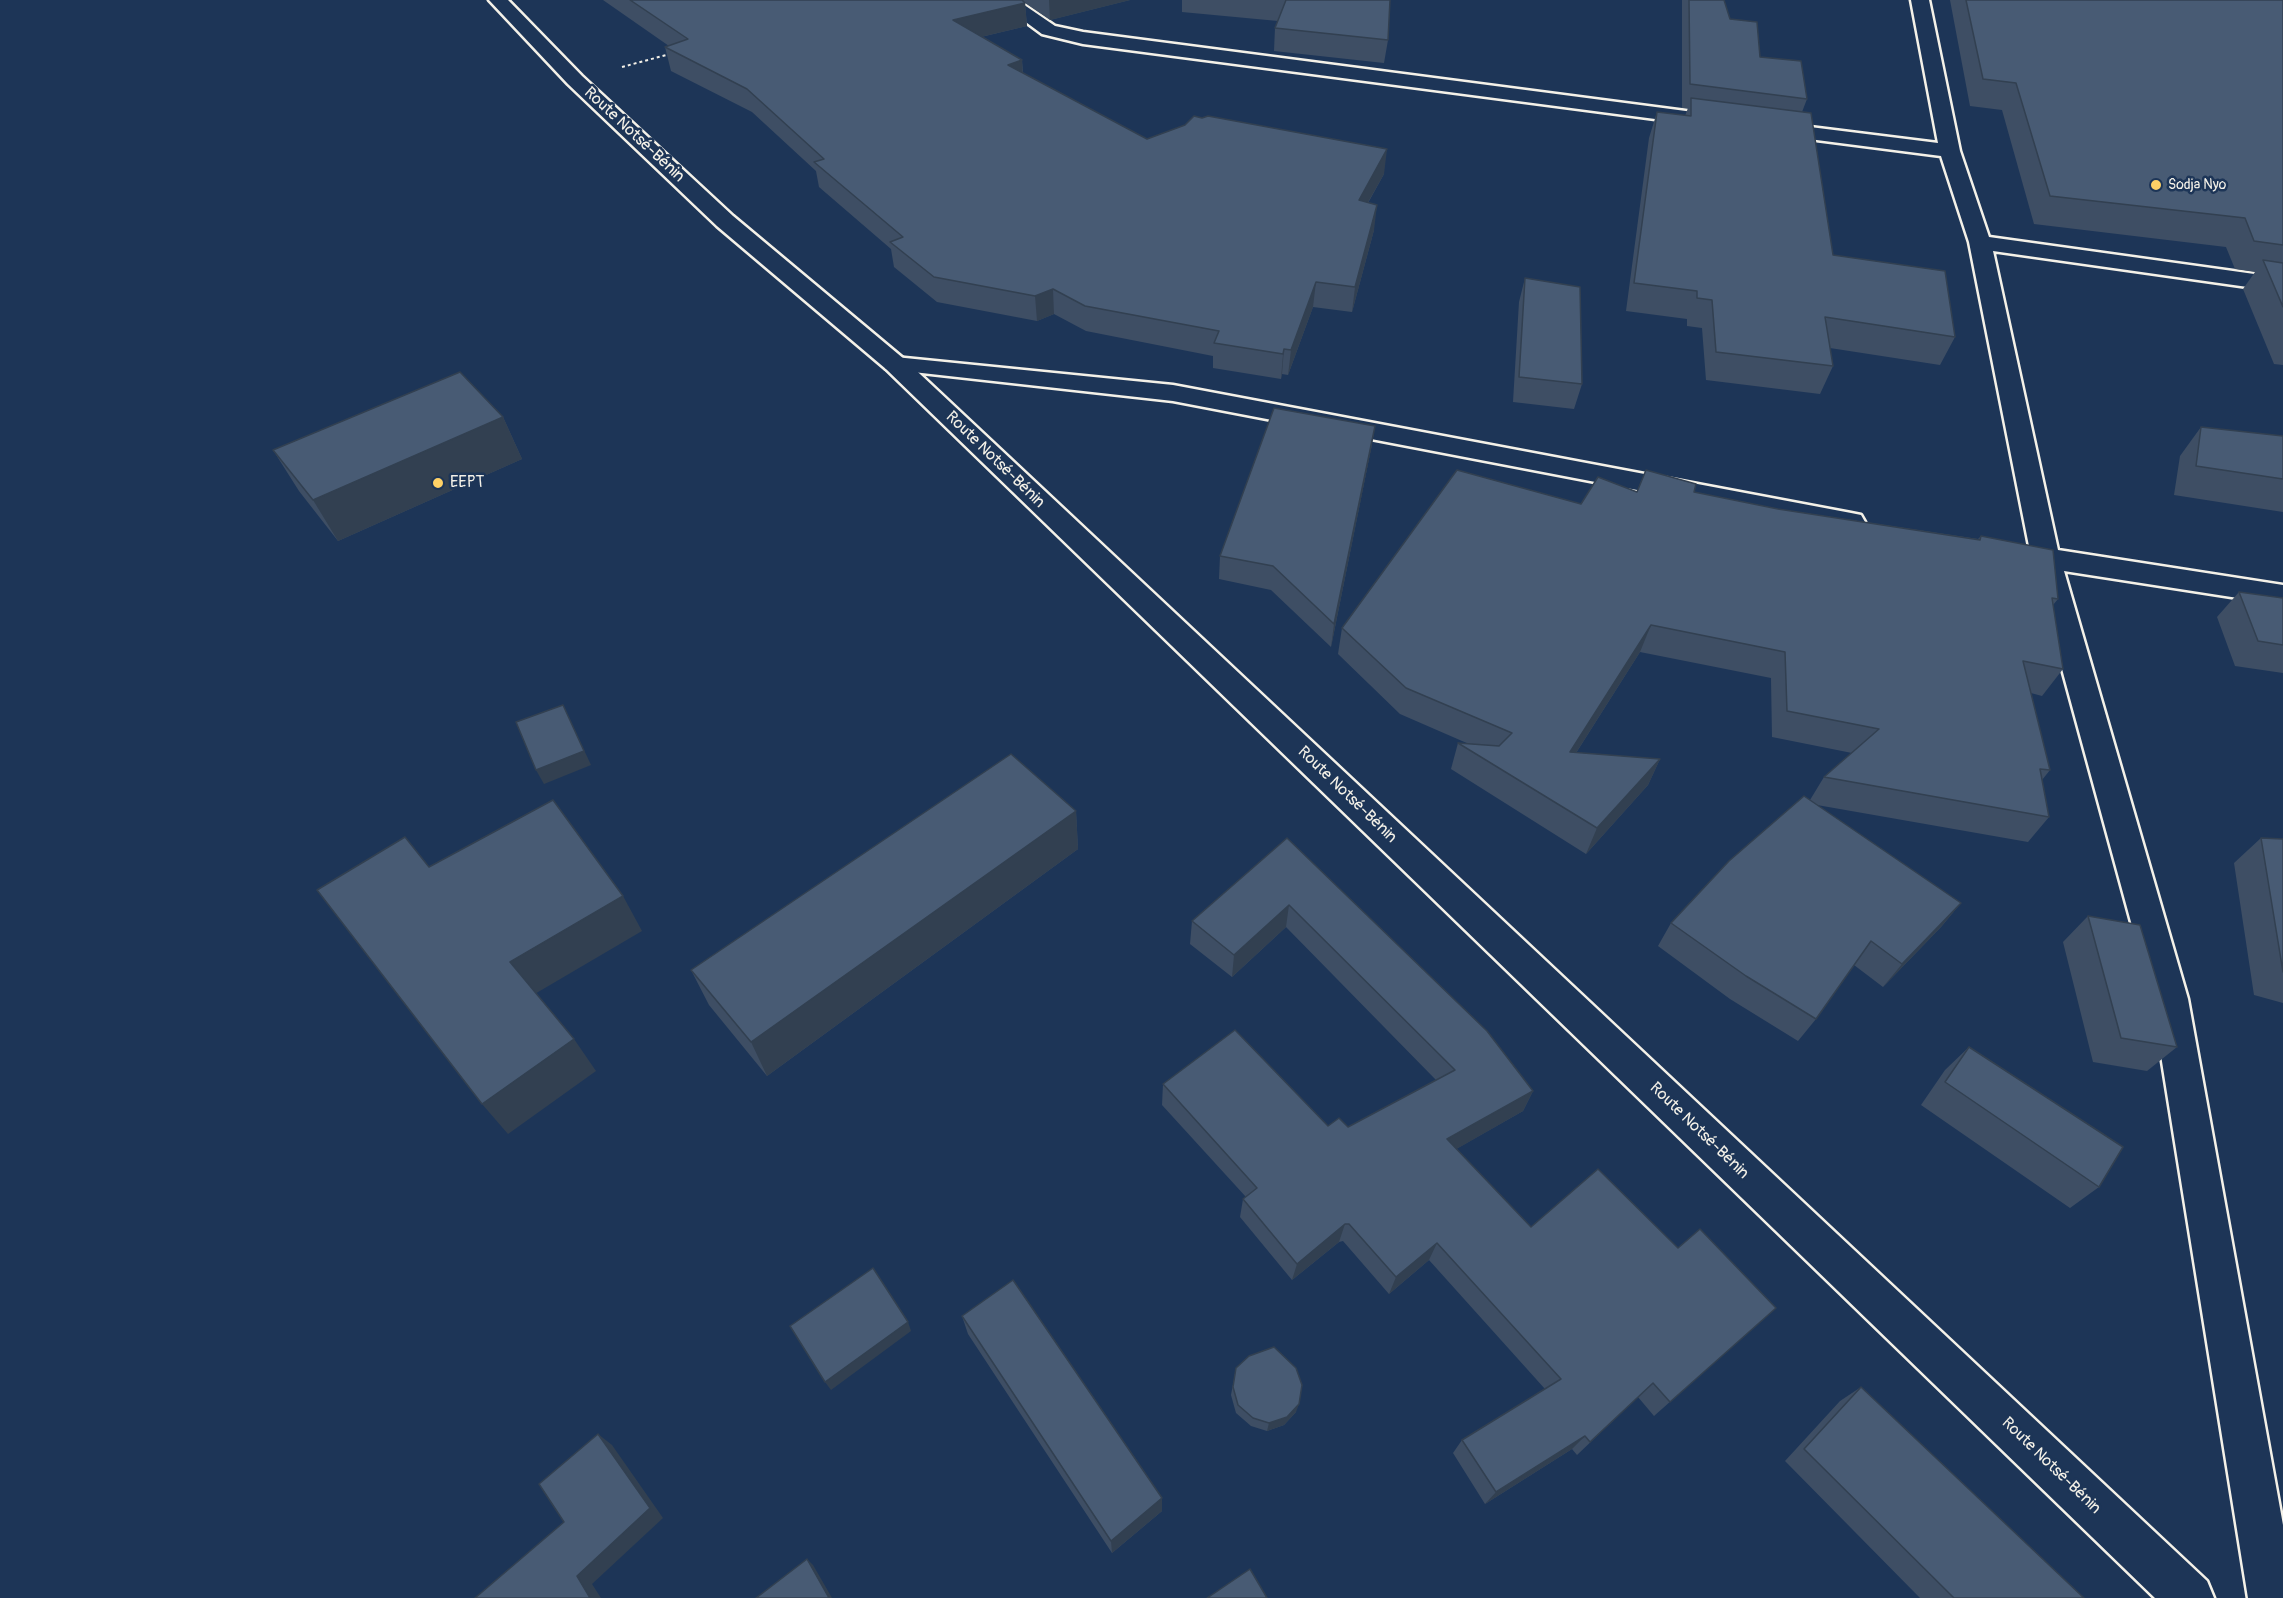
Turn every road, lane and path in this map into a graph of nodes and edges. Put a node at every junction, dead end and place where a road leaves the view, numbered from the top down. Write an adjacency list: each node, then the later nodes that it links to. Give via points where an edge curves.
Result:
1 (498, 0): 5 (street, Route Notsé-Bénin)
2 (1005, 0): 6 (street, via 1049,30 1083,38)
3 (1920, 0): 8 (street)
4 (677, 52): 5 (path)
5 (575, 80): 11 (street, Route Notsé-Bénin, via 725,221)
6 (1724, 122)
7 (1748, 125): 8 (street)
8 (1950, 151): 9 (street)
9 (1980, 242): 10 (street); 14 (street)
10 (2283, 285)
11 (895, 364): 12 (street, via 1173,393); 16 (street, Route Notsé-Bénin)
12 (1871, 526)
13 (1999, 550): 14 (street)
14 (2046, 559): 15 (street); 17 (street, via 2170,999)
15 (2283, 595)
16 (2190, 1598)
17 (2272, 1598)

